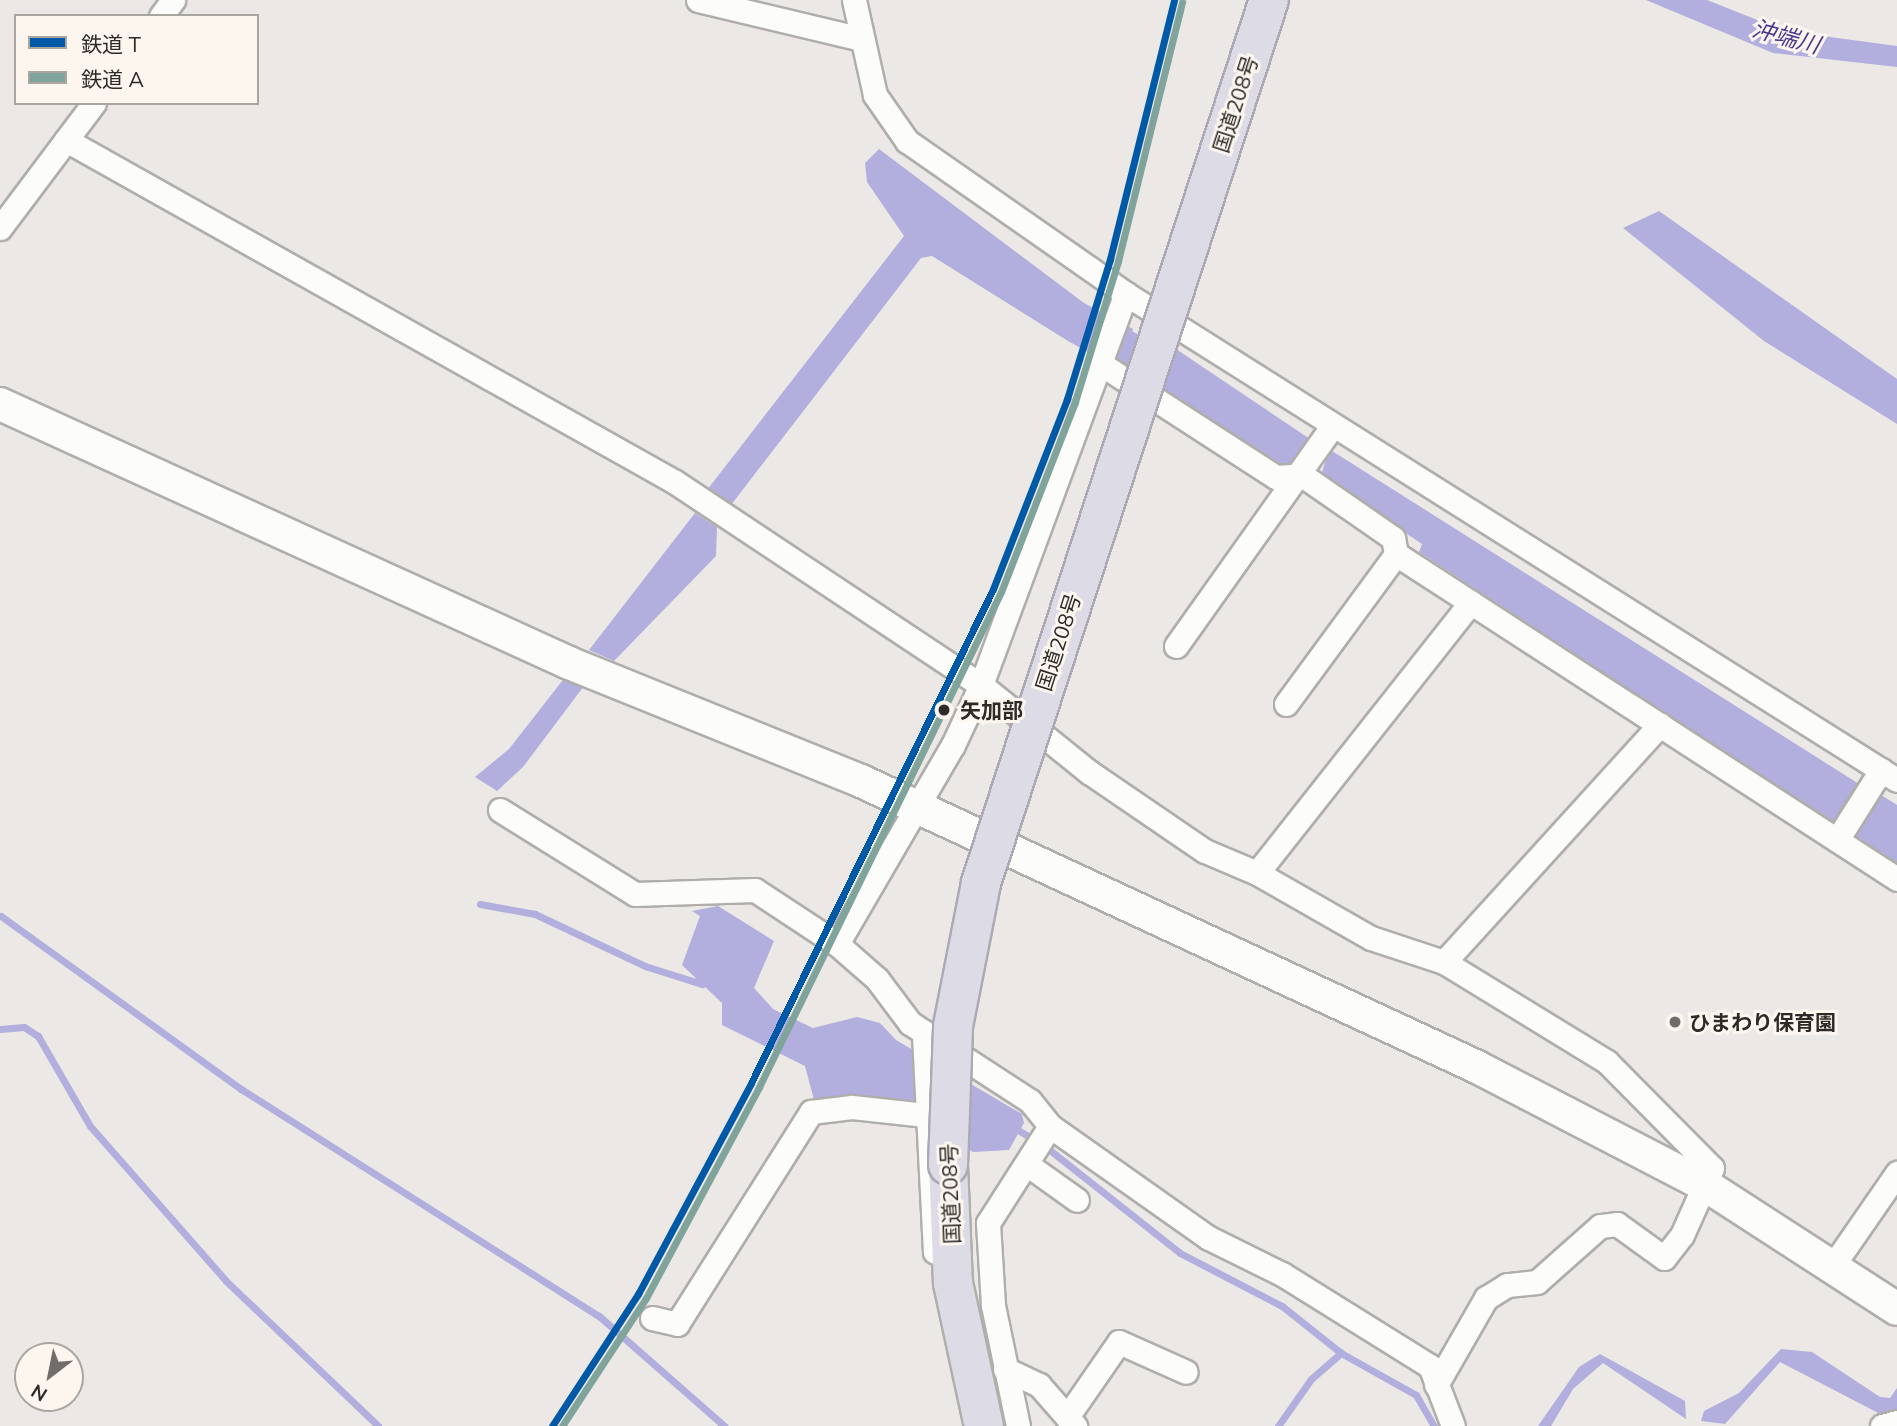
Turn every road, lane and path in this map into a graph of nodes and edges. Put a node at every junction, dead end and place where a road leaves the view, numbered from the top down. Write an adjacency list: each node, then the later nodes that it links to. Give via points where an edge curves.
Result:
1 (698, 0): 4 (street)
2 (854, 0): 4 (street)
3 (1269, 0): 44 (highway, 国道208号, bridge, via 981,883 953,1026 948,1164 953,1283)
4 (858, 38): 8 (street, via 874,95 907,141)
5 (92, 105): 6 (street)
6 (66, 140): 7 (street); 16 (street, via 675,482)
7 (0, 229)
8 (1123, 303): 9 (street); 11 (street)
9 (1101, 364): 12 (street, via 1276,477); 16 (street)
10 (0, 404): 21 (street, via 569,663 861,781)
11 (1333, 425): 12 (street); 19 (street)
12 (1302, 475): 13 (street, via 1393,538); 15 (street)
13 (1396, 554): 14 (street); 17 (street)
14 (1471, 602): 18 (street); 23 (street)
15 (1176, 646)
16 (981, 685): 21 (street); 23 (street, via 1182,835)
17 (1286, 704)
18 (1660, 725): 22 (street); 26 (street)
19 (1886, 774): 22 (street)
20 (500, 810): 25 (street, via 635,894 755,890)
21 (916, 812): 25 (street); 32 (street, via 1477,1067)
22 (1838, 840): 24 (street)
23 (1257, 873): 26 (street, via 1371,938)
24 (1897, 879)
25 (836, 944): 27 (street, via 877,979)
26 (1444, 962): 32 (street, via 1607,1062 1712,1168)
27 (924, 1042): 28 (street); 29 (street, via 1030,1101)
28 (926, 1123): 35 (street); 37 (street, via 852,1108 811,1112 677,1324)
29 (1050, 1126): 30 (street); 40 (street, via 1209,1238 1392,1339 1430,1366)
30 (1028, 1164): 33 (street); 35 (street, via 988,1223)
31 (1897, 1173): 34 (street)
32 (1707, 1186): 34 (street); 40 (street, via 1664,1258 1609,1221 1537,1282 1507,1285 1486,1298)
33 (1077, 1200)
34 (1834, 1264): 36 (street)
35 (964, 1272): 38 (street); 43 (street)
36 (1897, 1309)
37 (652, 1318)
38 (1005, 1369): 41 (street, via 1039,1385); 45 (street)
39 (1186, 1372): 41 (street, via 1119,1342)
40 (1436, 1385): 46 (street)
41 (1071, 1422)
42 (1897, 1422): 47 (street)
43 (968, 1426)
44 (984, 1426)
45 (1018, 1426)
46 (1453, 1426)
47 (1882, 1426)

